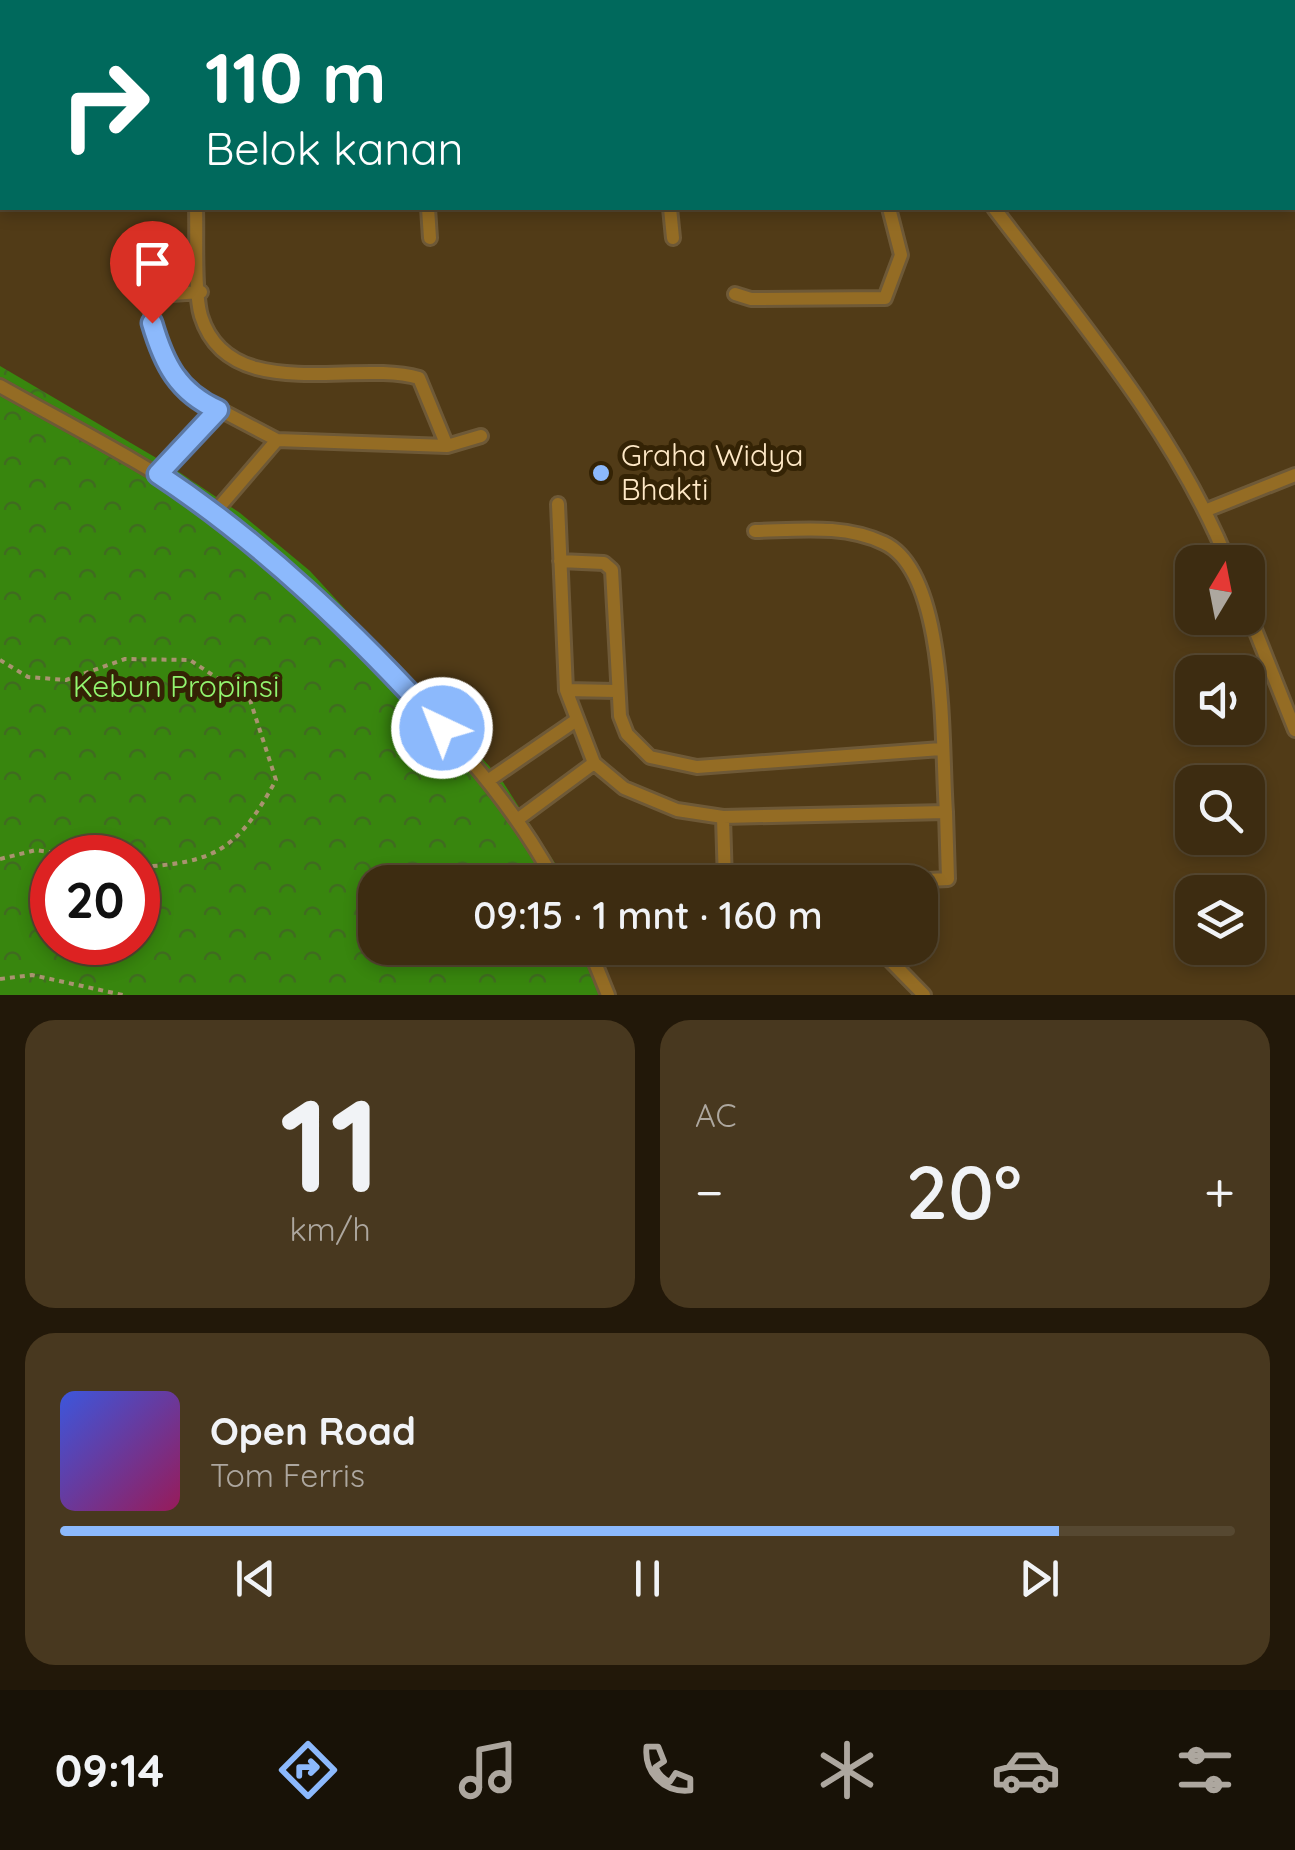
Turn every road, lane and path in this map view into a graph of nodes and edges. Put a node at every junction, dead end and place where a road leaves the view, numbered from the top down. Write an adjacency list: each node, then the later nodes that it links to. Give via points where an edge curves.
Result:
1 (196, 210): 8 (lane)
2 (428, 210): 6 (lane)
3 (670, 210): 7 (lane)
4 (890, 210): 9 (lane, via 901,255 886,298)
5 (996, 210): 18 (lane, via 1135,394)
6 (430, 238)
7 (673, 238)
8 (200, 292): 11 (lane, via 148,301 171,374 198,401); 14 (lane, via 200,315 214,339 253,369 419,378)
9 (735, 294)
10 (0, 386): 15 (lane)
11 (218, 410): 13 (lane); 15 (lane)
12 (481, 436): 14 (lane)
13 (277, 440): 14 (lane); 19 (lane)
14 (447, 446)
15 (158, 474): 19 (lane)
16 (1295, 475): 18 (lane)
17 (558, 504): 22 (lane)
18 (1207, 510): 21 (lane)
19 (215, 512): 31 (lane, via 299,584)
20 (755, 531): 29 (lane, via 839,529 902,556 921,580 932,623)
21 (1221, 545)
22 (560, 561): 25 (lane); 26 (lane, via 612,570)
23 (1257, 635): 28 (lane)
24 (0, 660): 39 (path, via 28,677 66,680 125,659 190,660 250,700 276,780 250,828 198,863)
25 (566, 690): 26 (lane); 27 (lane)
26 (616, 690): 29 (lane, via 627,734 669,764)
27 (575, 722): 30 (lane); 31 (lane)
28 (1295, 730)
29 (941, 749): 32 (lane)
30 (594, 763): 33 (lane, via 647,799); 34 (lane)
31 (488, 780): 34 (lane)
32 (946, 812): 33 (lane); 40 (lane, via 948,880)
33 (723, 818): 38 (lane)
34 (518, 820): 37 (lane)
35 (30, 852): 36 (path)
36 (0, 859)
37 (545, 865)
38 (724, 865)
39 (160, 866)
40 (938, 880)
41 (596, 965): 45 (lane)
42 (895, 965): 46 (lane)
43 (0, 979): 44 (path, via 32,975)
44 (122, 995)
45 (608, 995)
46 (924, 995)

